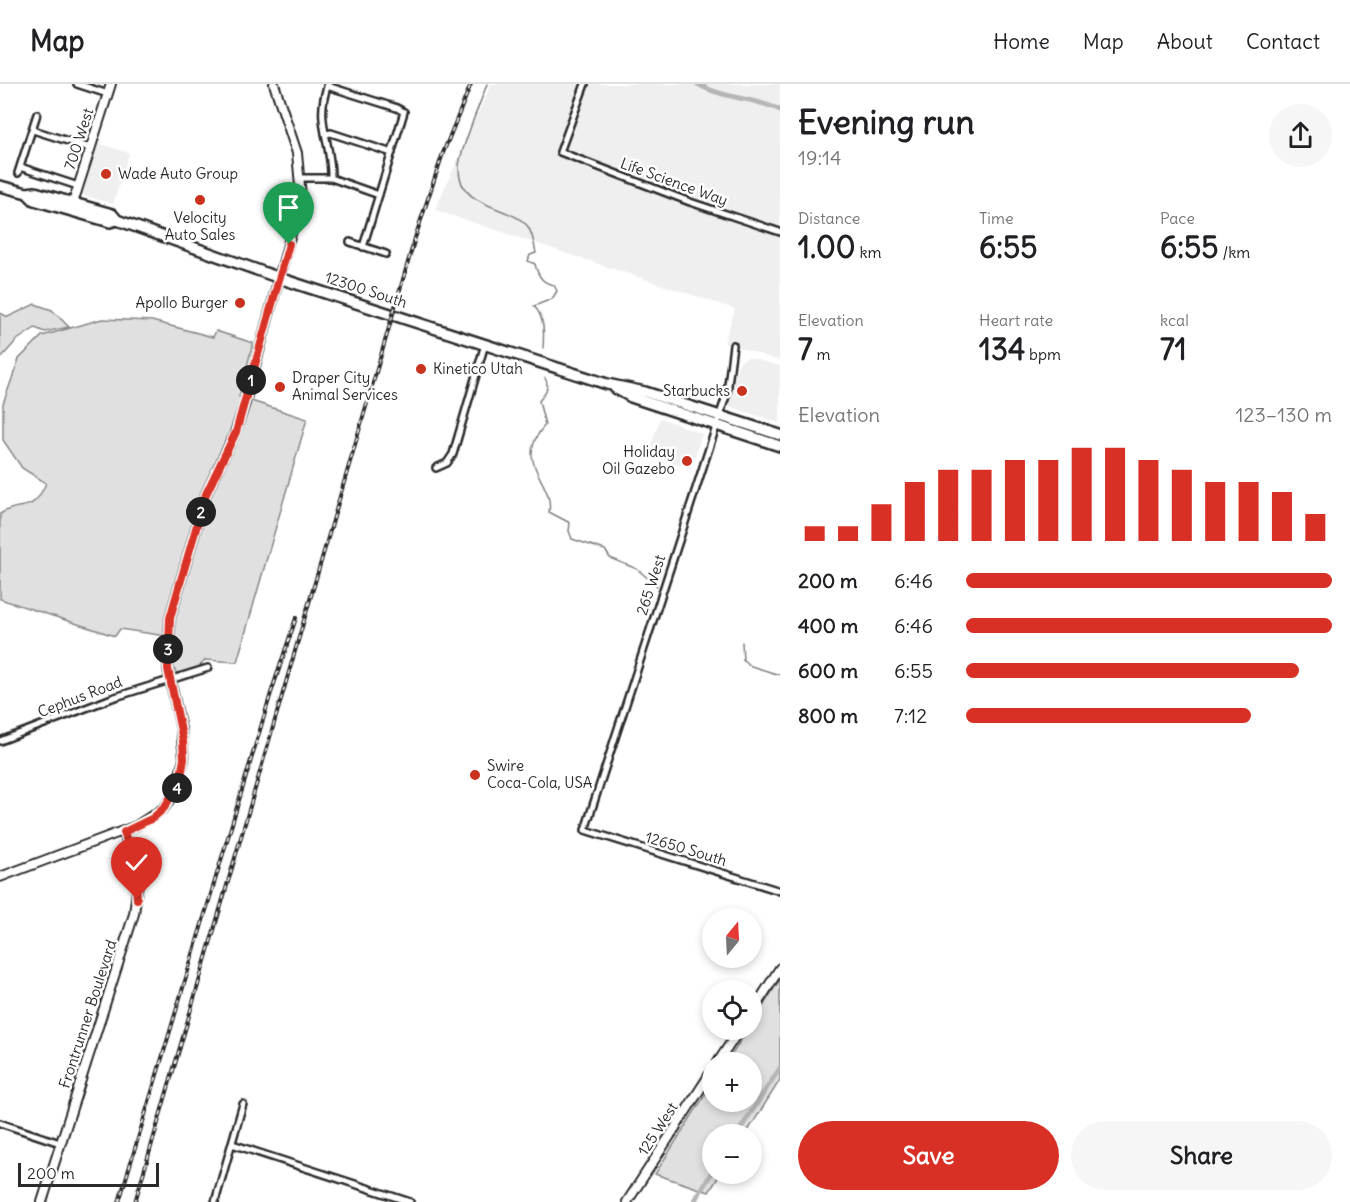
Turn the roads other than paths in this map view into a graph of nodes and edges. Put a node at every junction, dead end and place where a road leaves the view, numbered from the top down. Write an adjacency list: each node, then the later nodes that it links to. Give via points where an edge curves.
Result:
1 (77, 84): 6 (street)
2 (111, 84): 6 (street, 700 West)
3 (274, 84): 12 (street, via 297,153)
4 (585, 84): 20 (street, Life Science Way, via 560,152)
5 (328, 85): 9 (street, via 321,114); 11 (street, via 404,112)
6 (108, 94): 10 (street, 700 West)
7 (37, 114): 8 (street)
8 (33, 130): 10 (street); 15 (street, via 19,170)
9 (325, 134): 11 (street); 13 (street)
10 (90, 148): 15 (street, 700 West)
11 (392, 153): 17 (street)
12 (300, 178): 13 (street); 24 (street, via 297,216)
13 (331, 178): 17 (street)
14 (0, 186): 16 (main road, 12300 South)
15 (78, 186): 18 (street, 700 West)
16 (27, 194): 18 (main road, 12300 South, via 35,192); 19 (main road, 12300 South, via 34,200 99,219)
17 (379, 195): 22 (street)
18 (73, 203): 19 (main road, 12300 South, via 112,214)
19 (117, 220): 24 (main road, 12300 South)
20 (780, 232)
21 (350, 242): 22 (street)
22 (363, 247): 23 (street)
23 (386, 254)
24 (279, 278): 25 (main road, 12300 South); 32 (street, via 236,432 206,494 170,618)
25 (485, 344): 27 (main road, 12300 South, via 607,384 631,397); 30 (street, via 453,454 447,463)
26 (733, 345): 27 (street, 265 West)
27 (719, 421): 28 (main road, 12300 South); 29 (main road, 12300 South); 34 (street, 265 West)
28 (780, 435)
29 (780, 446)
30 (436, 468)
31 (208, 668): 32 (street, Cephus Road)
32 (170, 680): 33 (street, Cephus Road); 35 (street, via 183,741 180,782 153,818)
33 (0, 741)
34 (585, 830): 37 (street, 12650 South)
35 (124, 832): 36 (street); 43 (street, Frontrunner Boulevard, via 138,882 134,914)
36 (0, 877)
37 (780, 891)
38 (780, 968): 39 (street)
39 (762, 996)
40 (702, 1086): 48 (street, 125 West)
41 (243, 1104): 44 (street)
42 (0, 1123): 43 (street)
43 (60, 1143): 45 (street, Frontrunner Boulevard)
44 (232, 1144): 46 (street); 47 (street)
45 (42, 1202)
46 (215, 1202)
47 (410, 1202)
48 (627, 1202)

